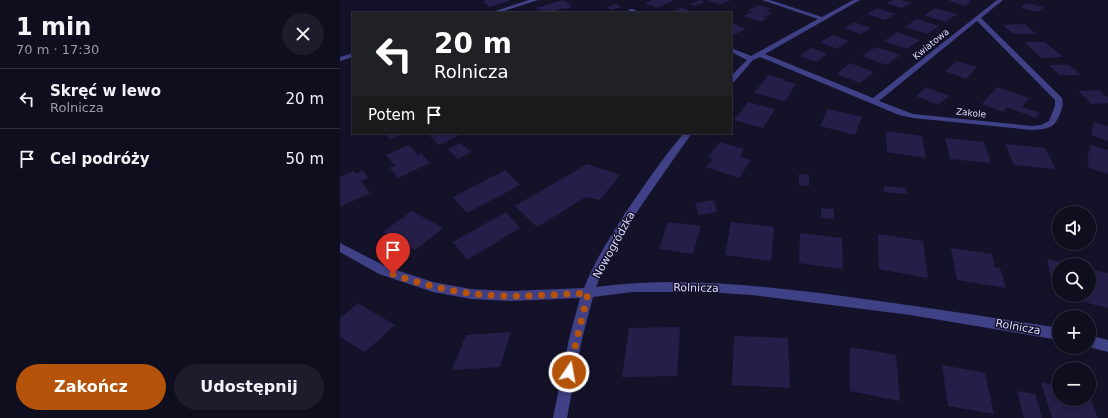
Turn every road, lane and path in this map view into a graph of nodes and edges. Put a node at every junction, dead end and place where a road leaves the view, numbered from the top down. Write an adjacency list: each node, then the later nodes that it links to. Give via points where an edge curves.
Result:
1 (535, 0): 6 (street)
2 (765, 0): 9 (street)
3 (857, 0): 9 (street)
4 (1000, 0): 8 (street, Kwiatowa)
5 (631, 10): 7 (street)
6 (495, 12)
7 (636, 12)
8 (977, 18): 16 (street, Kwiatowa); 16 (street, Zakole, via 1059,100 1053,122 1043,127 1032,128 925,118 902,114)
9 (823, 19): 11 (street)
10 (732, 50): 14 (street)
11 (760, 54): 14 (street); 16 (street, Zakole)
12 (352, 55): 13 (street)
13 (340, 59)
14 (751, 59): 15 (street)
15 (732, 79)
16 (874, 102)
17 (687, 134): 19 (street, Nowogródzka, via 650,184 616,237)
18 (340, 247): 19 (street, Rolnicza, via 383,271 452,291 511,296)
19 (588, 293): 20 (street, Rolnicza, via 633,287 752,290 910,310); 23 (street, Nowogródzka)
20 (1052, 333)
21 (1096, 343): 22 (street)
22 (1108, 346)
23 (560, 418)

